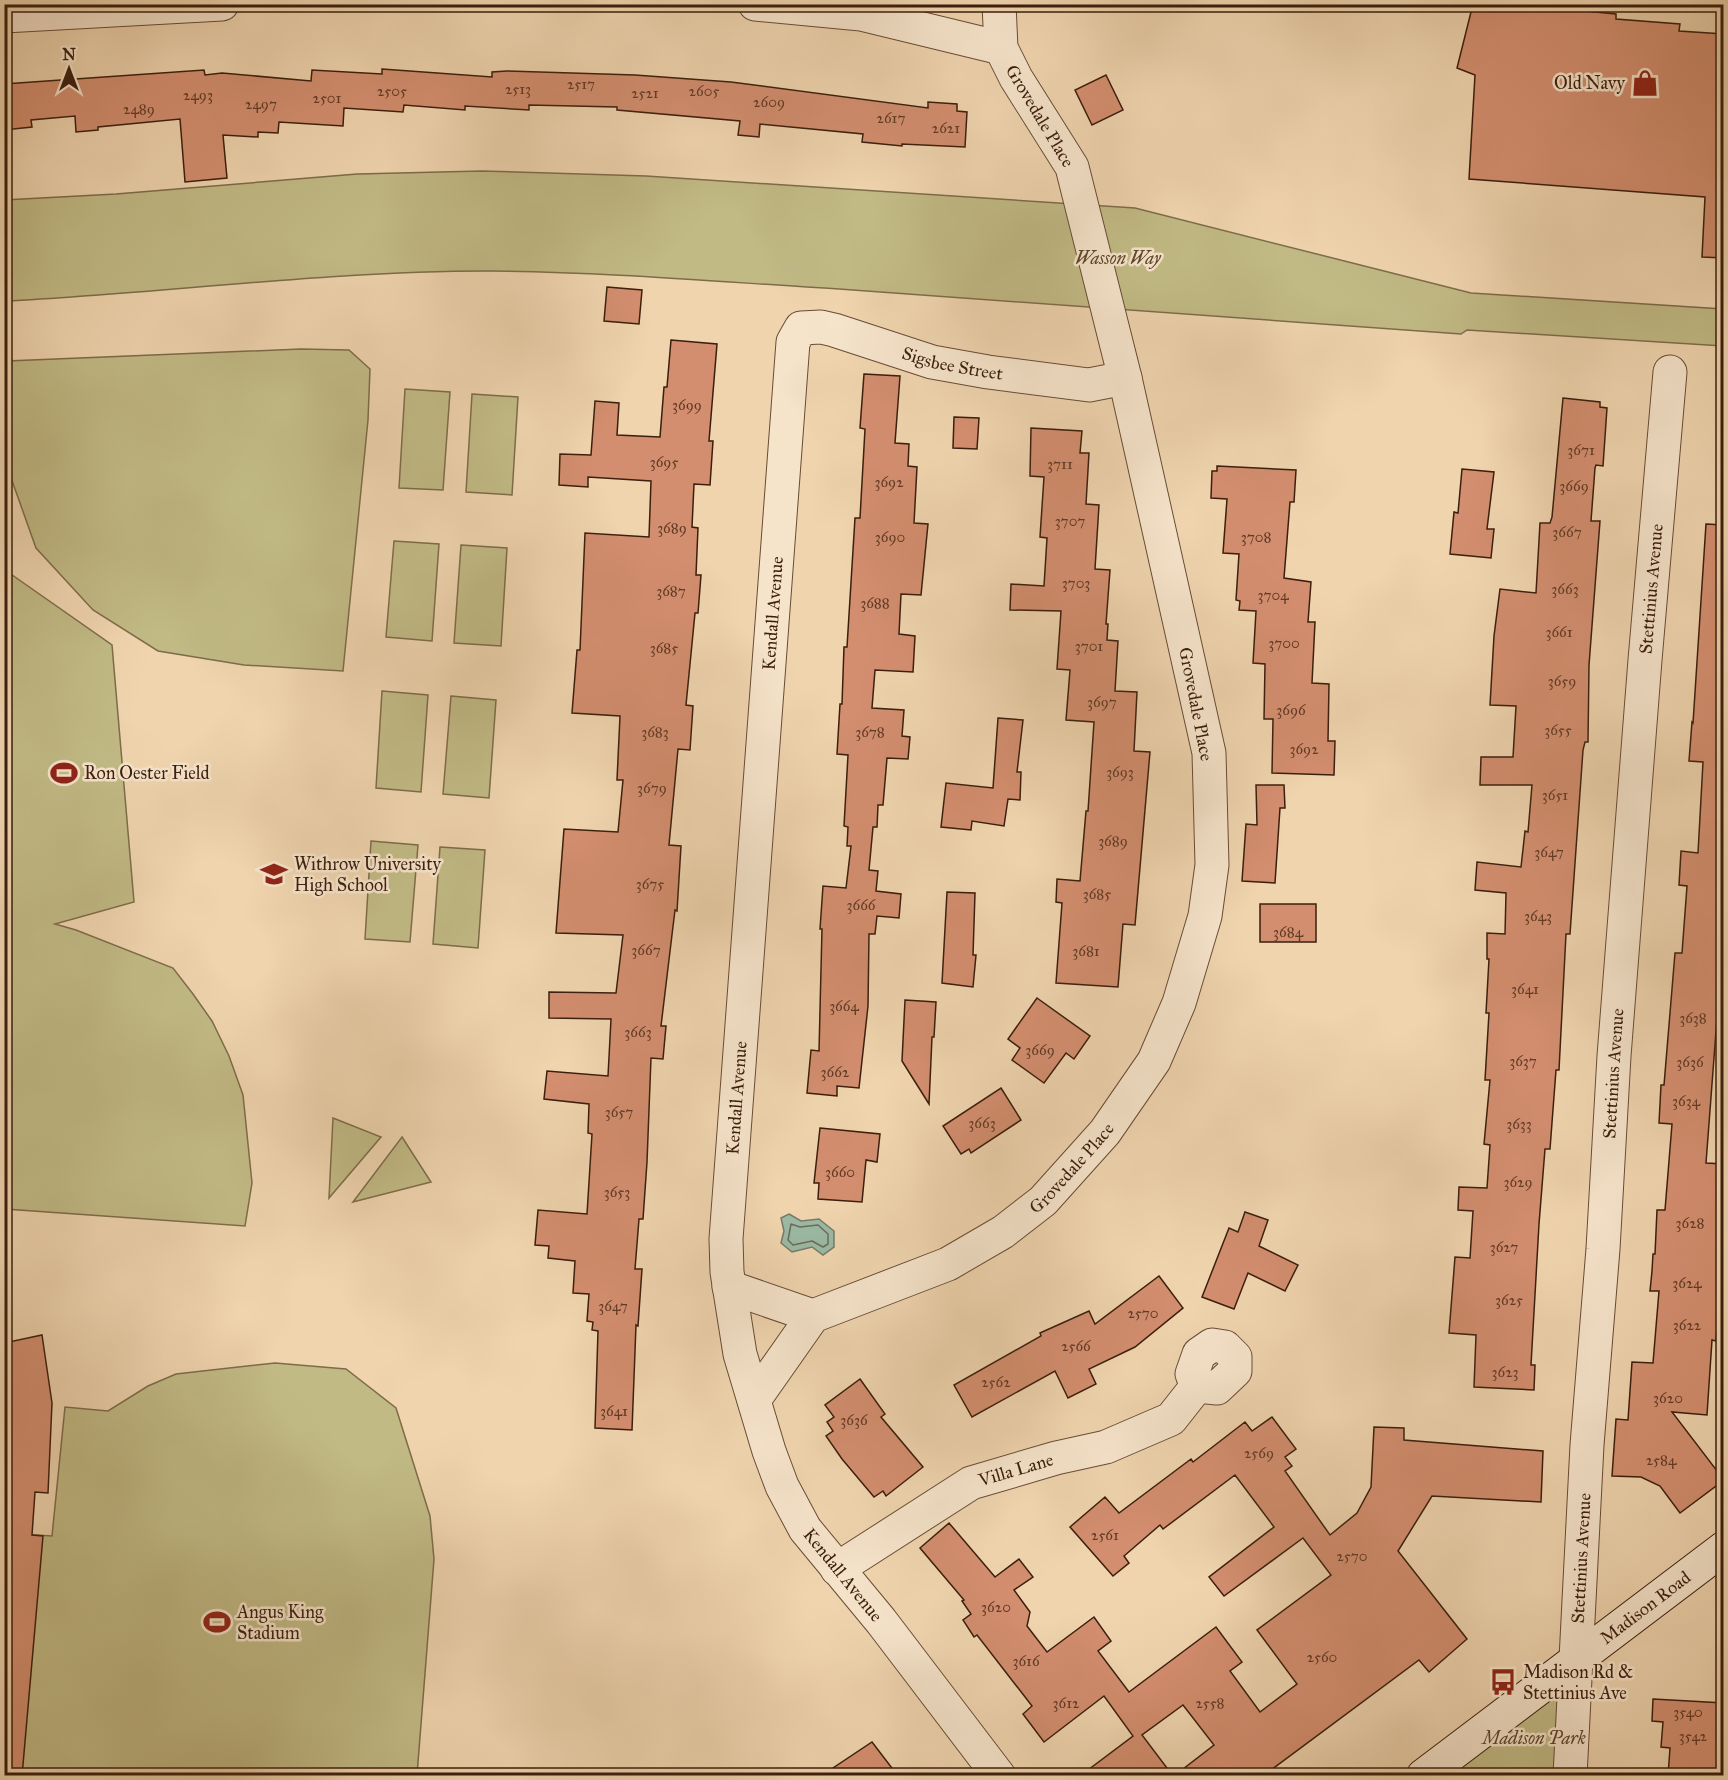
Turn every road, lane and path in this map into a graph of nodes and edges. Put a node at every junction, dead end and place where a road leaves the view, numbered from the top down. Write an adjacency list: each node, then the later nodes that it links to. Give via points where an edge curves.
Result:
1 (222, 4): 4 (street)
2 (755, 4): 5 (street, via 861,14)
3 (999, 4): 5 (street, Grovedale Place)
4 (4, 16)
5 (1001, 48): 8 (street, Grovedale Place, via 1072,167)
6 (793, 342): 8 (street, Sigsbee Street, via 801,328 821,327 932,362 988,372 1089,385); 9 (street, Kendall Avenue, via 726,1239)
7 (1670, 372): 15 (street, Stettinius Avenue, via 1614,1056)
8 (1125, 378): 10 (street, Grovedale Place, via 1209,753 1212,866 1200,938 1179,1003 1146,1073 1105,1132 1043,1201 1003,1232 948,1264)
9 (729, 1287): 10 (street); 12 (street, Kendall Avenue, via 740,1354)
10 (813, 1316): 12 (street)
11 (1197, 1386): 14 (street, Villa Lane, via 1171,1419 1106,1447 971,1483)
12 (754, 1400): 14 (street, Kendall Avenue, via 782,1486 805,1529)
13 (1724, 1548): 15 (street, Madison Road)
14 (837, 1569): 16 (street, Kendall Avenue)
15 (1576, 1660): 17 (street, Madison Road); 18 (street, Stettinius Avenue)
16 (999, 1776)
17 (1423, 1776)
18 (1570, 1776)

